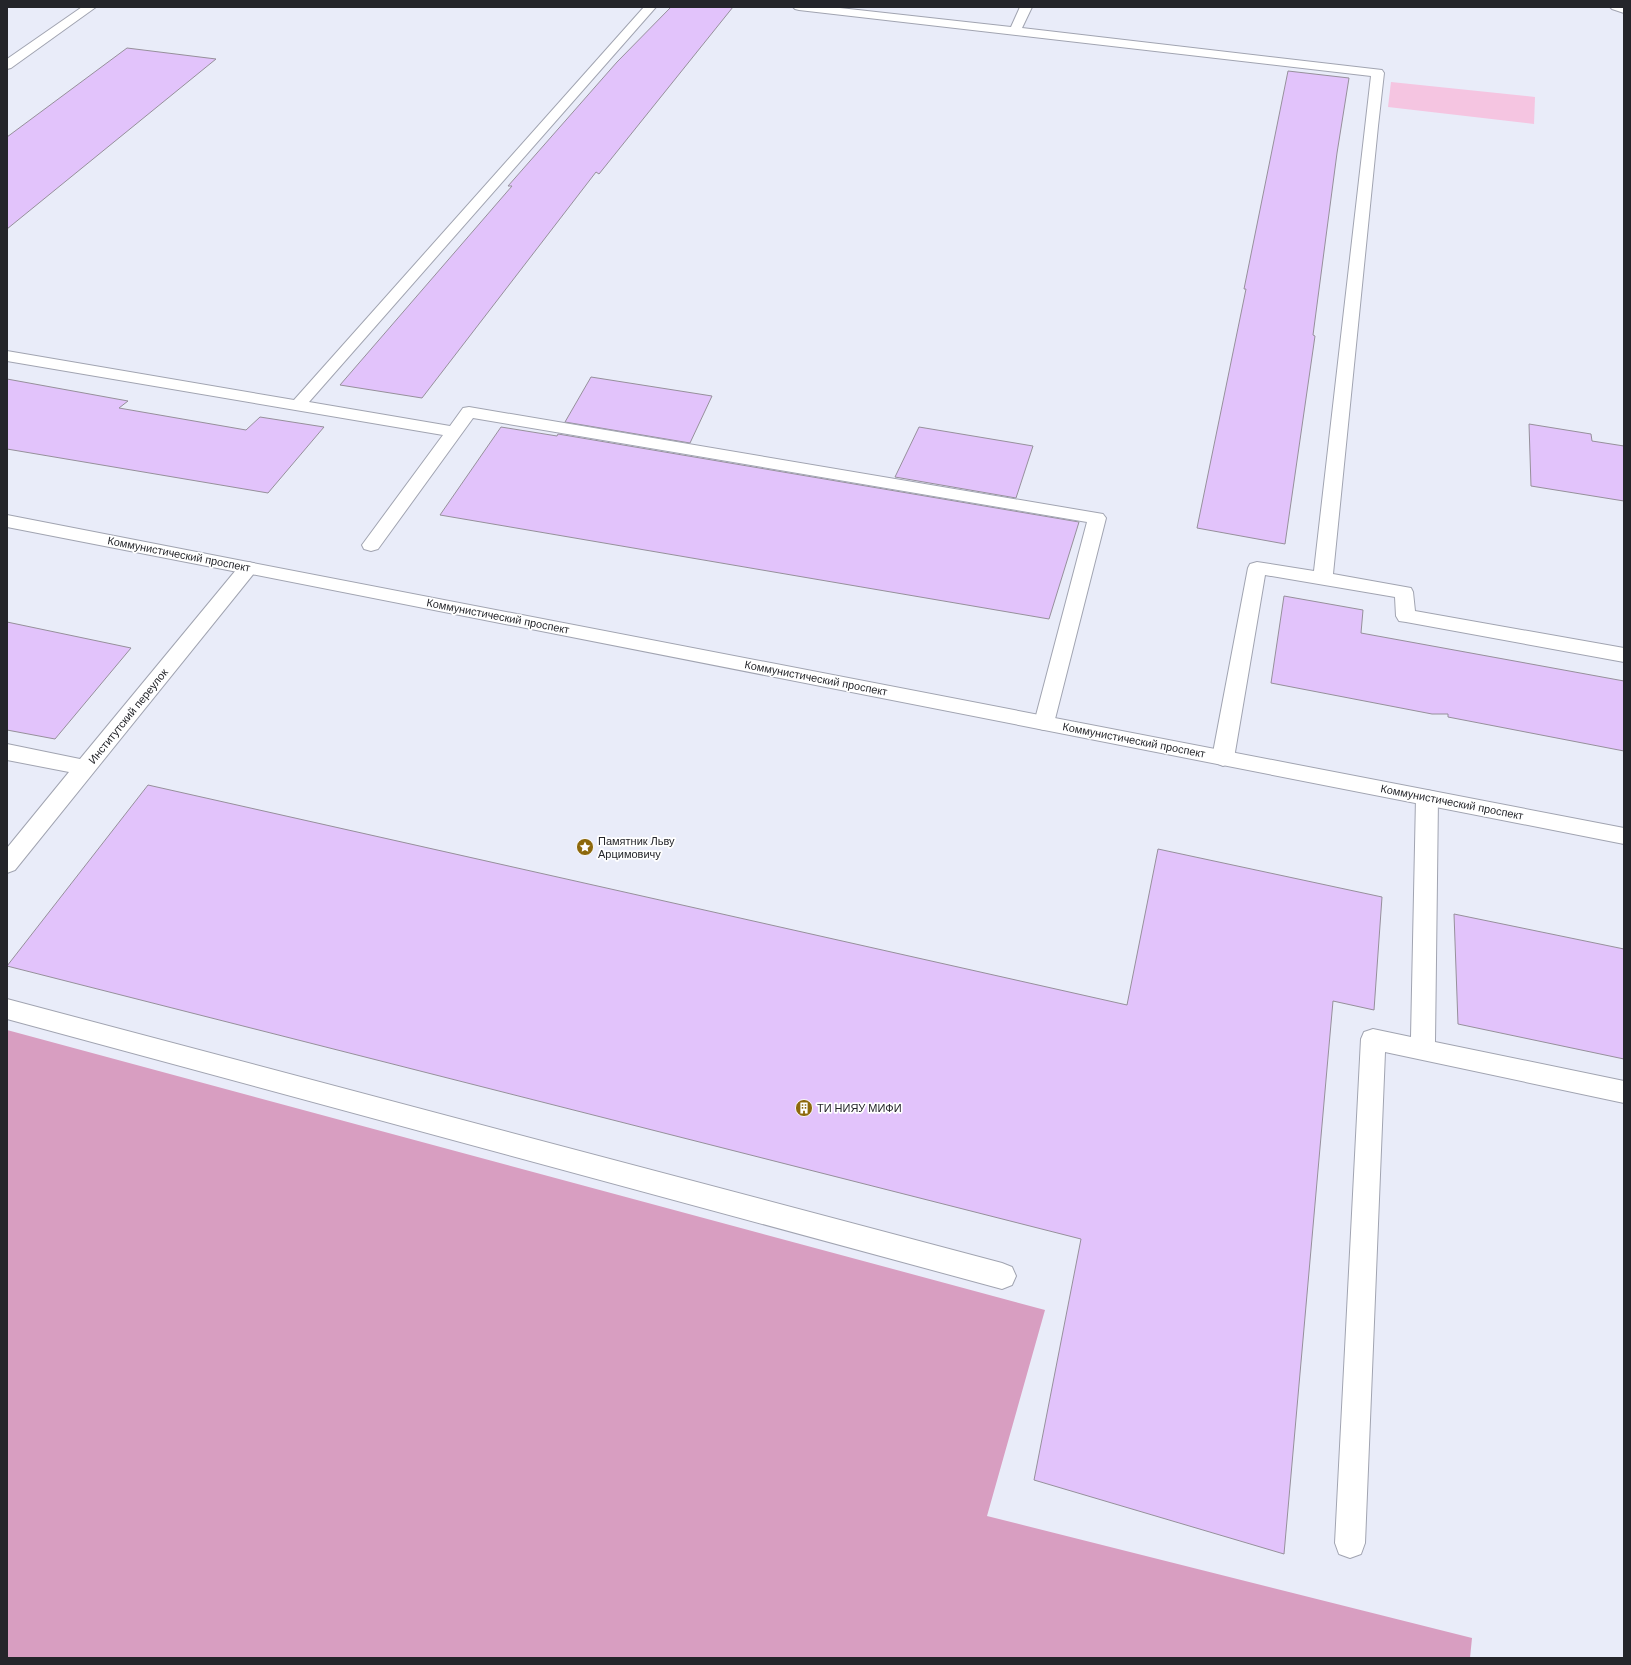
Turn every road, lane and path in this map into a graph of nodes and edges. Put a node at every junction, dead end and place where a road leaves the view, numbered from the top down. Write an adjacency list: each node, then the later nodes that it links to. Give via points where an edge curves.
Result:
1 (90, 7): 8 (street)
2 (650, 7): 10 (street)
3 (799, 7): 7 (street)
4 (1026, 7): 7 (street)
5 (1616, 7): 6 (street)
6 (1624, 9)
7 (1015, 31): 15 (street, via 1378,73)
8 (7, 65)
9 (7, 356): 10 (street)
10 (297, 406): 11 (street)
11 (454, 432): 13 (street); 17 (street, via 469,412 1097,518)
12 (7, 521): 14 (street, Коммунистический проспект)
13 (371, 545)
14 (248, 568): 17 (street, Коммунистический проспект); 20 (street, Институтский переулок)
15 (1323, 579): 16 (street, via 1404,592 1406,616); 19 (street, via 1258,568)
16 (1624, 654)
17 (1044, 723): 19 (street, Коммунистический проспект)
18 (7, 752): 20 (street)
19 (1223, 758): 21 (street, Коммунистический проспект)
20 (85, 768): 23 (street, Институтский переулок)
21 (1427, 798): 22 (street, Коммунистический проспект); 25 (street)
22 (1624, 836)
23 (7, 864)
24 (7, 1009): 27 (street)
25 (1423, 1050): 26 (street); 28 (street, via 1373,1039)
26 (1624, 1092)
27 (1002, 1276)
28 (1350, 1543)

